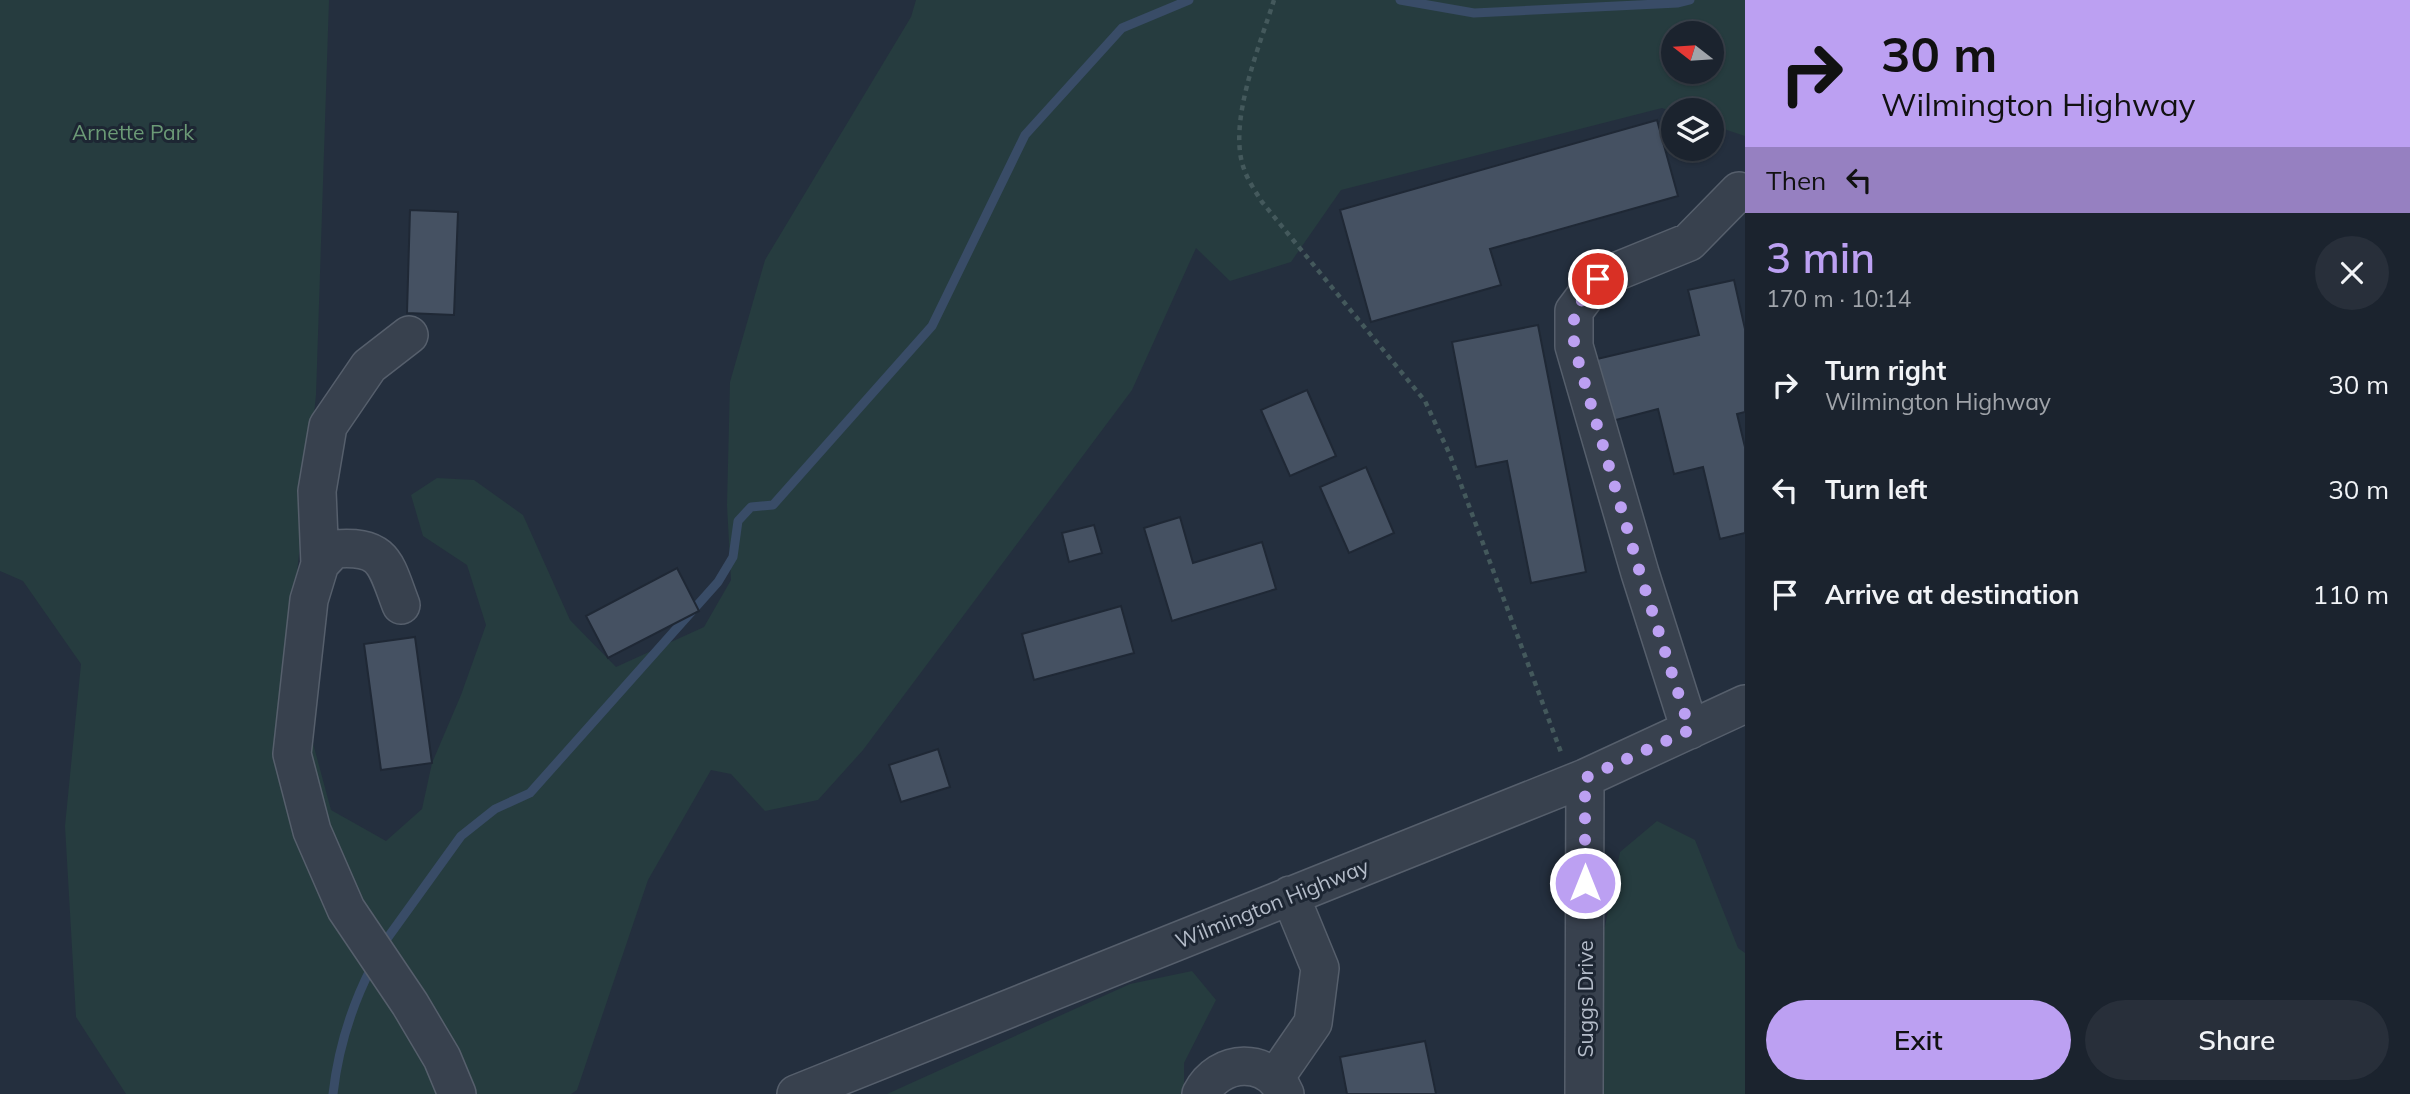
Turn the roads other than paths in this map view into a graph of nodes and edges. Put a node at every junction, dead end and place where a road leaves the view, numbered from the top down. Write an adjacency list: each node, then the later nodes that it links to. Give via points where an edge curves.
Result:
1 (1739, 191): 6 (street, via 1689,242 1598,279 1574,311 1574,346)
2 (409, 335): 3 (street, via 369,366 328,426 317,491)
3 (320, 564): 4 (street, via 334,549 359,547 384,561); 10 (street, via 309,600 292,754 312,831 346,909 411,1004)
4 (401, 605)
5 (1745, 704): 6 (street, Wilmington Highway)
6 (1690, 730): 7 (street, Wilmington Highway)
7 (1579, 780): 8 (street, Wilmington Highway); 13 (street, Suggs Drive)
8 (1290, 895): 9 (street, via 1320,968 1313,1023); 11 (street, Wilmington Highway)
9 (1280, 1086): 12 (street, via 1263,1069 1232,1066 1206,1083)
10 (457, 1094)
11 (796, 1094)
12 (1201, 1094)
13 (1584, 1094)

